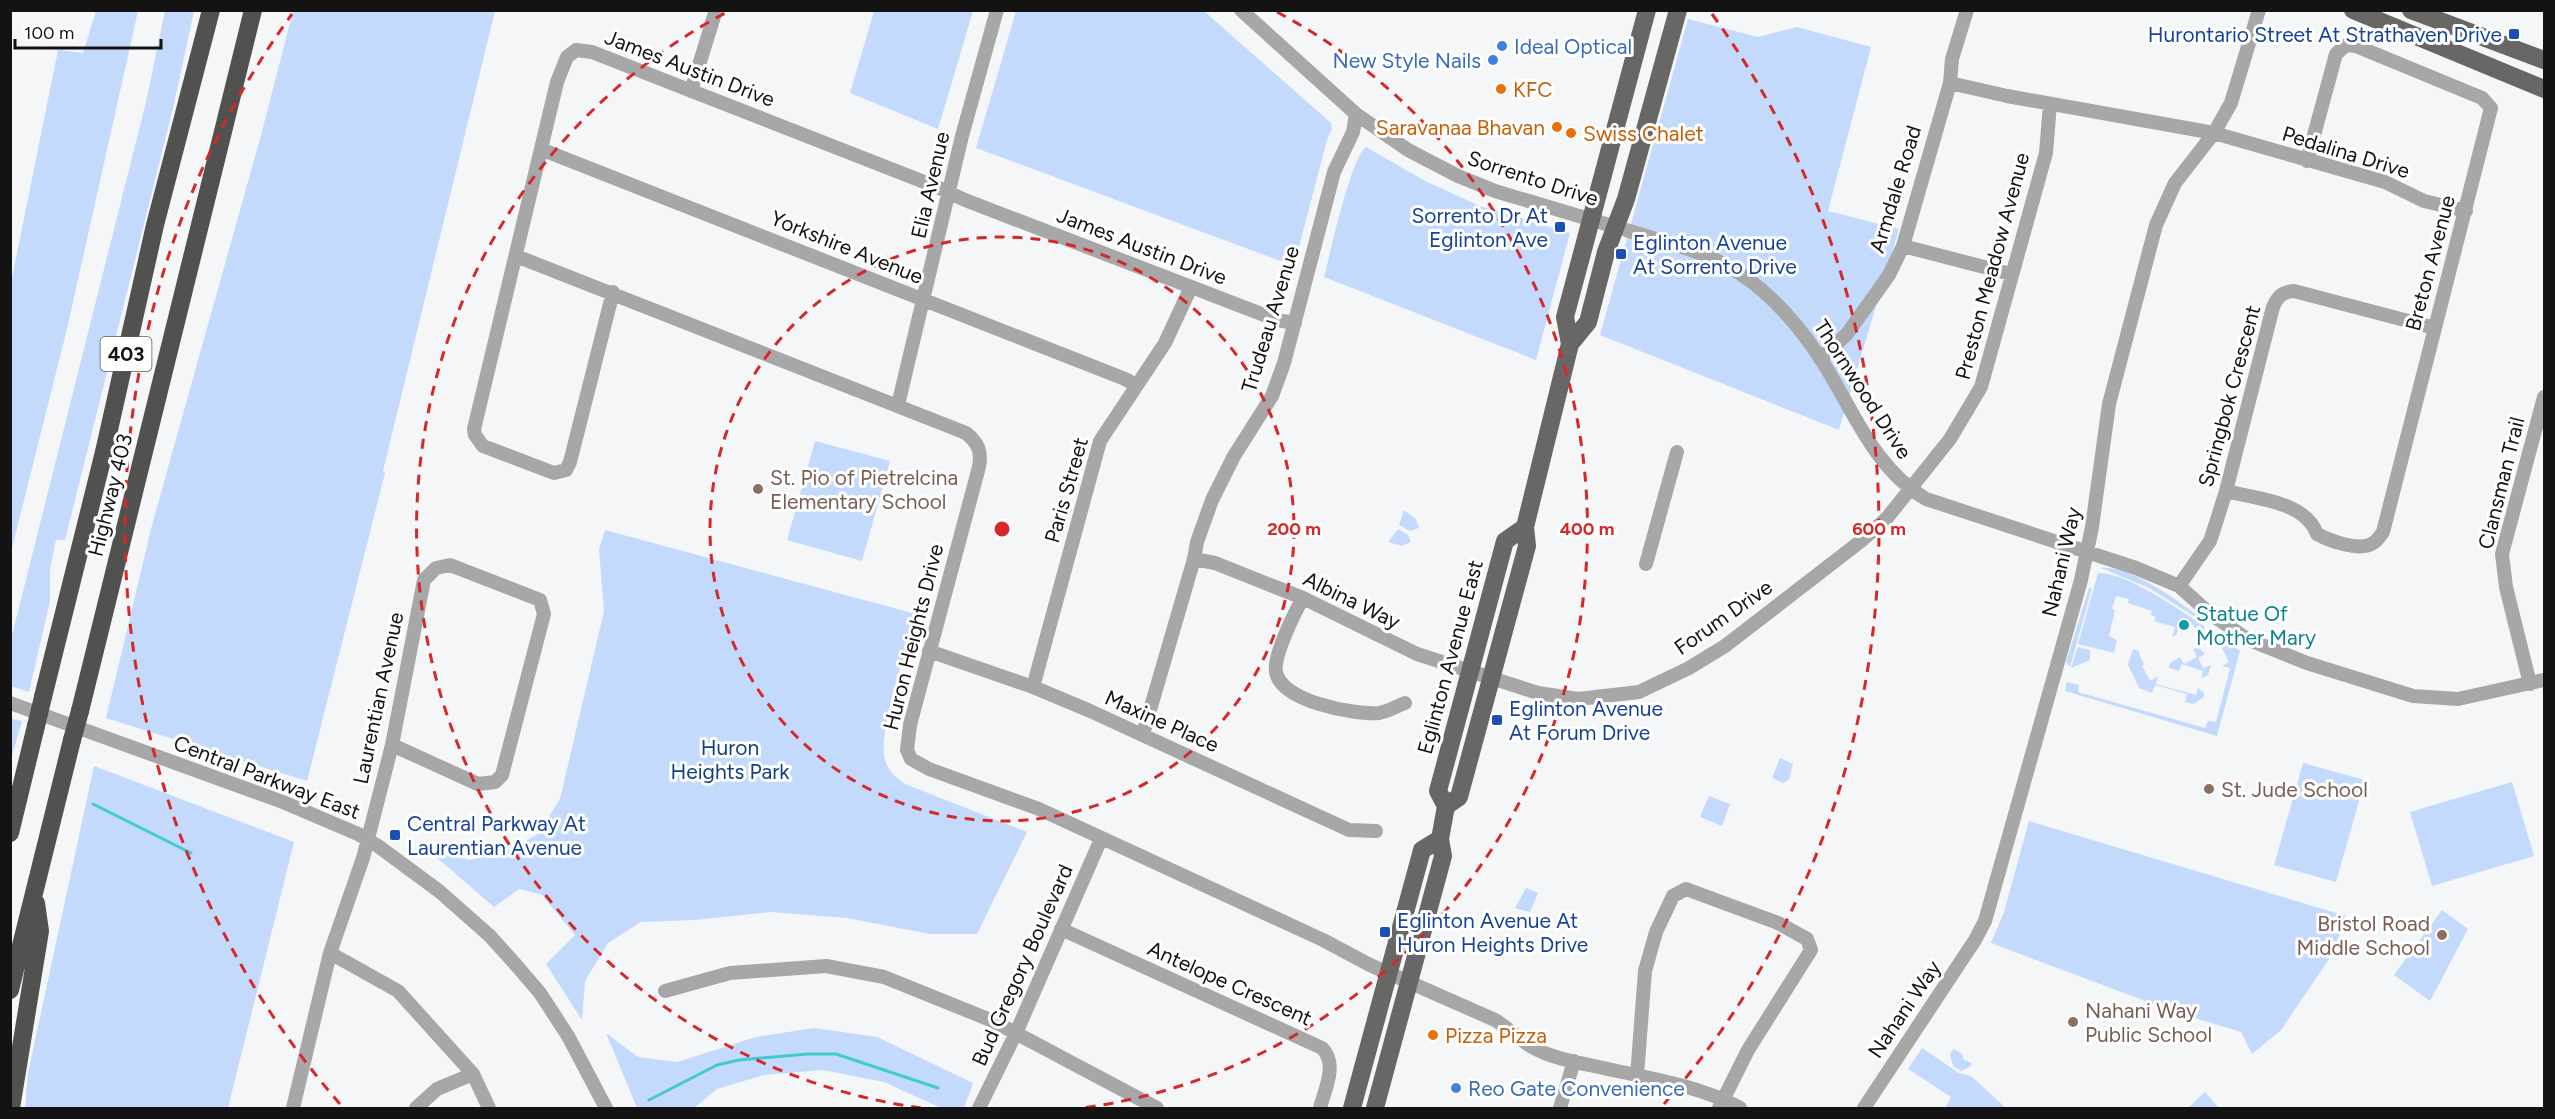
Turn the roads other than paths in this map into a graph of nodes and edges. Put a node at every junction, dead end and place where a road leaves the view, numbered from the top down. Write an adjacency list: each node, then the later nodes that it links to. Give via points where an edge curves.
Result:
1 (211, 10): 61 (highway, Highway 403 / 403, bridge, via 155,225 104,452)
2 (253, 10): 13 (highway, Highway 403 / 403)
3 (266, 10): 13 (highway)
4 (716, 10): 17 (street)
5 (997, 10): 23 (street, Elia Avenue)
6 (1241, 10): 19 (street, Sorrento Drive)
7 (1647, 10): 25 (main road, Eglinton Avenue East)
8 (1678, 10): 26 (main road, Eglinton Avenue East)
9 (1967, 10): 15 (street, Armdale Road, via 1952,59)
10 (2259, 10): 20 (street, Nahani Way, via 2231,103)
11 (2353, 10): 16 (main road)
12 (2411, 10): 14 (main road)
13 (247, 40): 65 (highway, Highway 403 / 403, bridge)
14 (2544, 60)
15 (1950, 83): 18 (street, Pedalina Drive); 27 (street, Armdale Road)
16 (2544, 89)
17 (691, 91): 21 (street, James Austin Drive, via 592,52 576,50 567,57 557,82); 23 (street, James Austin Drive)
18 (2050, 104): 20 (street, Pedalina Drive); 29 (street, Preston Meadow Avenue, via 2046,153)
19 (1356, 114): 25 (street, Sorrento Drive, via 1392,140 1458,176 1510,196); 33 (street, Trudeau Avenue, via 1353,132 1334,172)
20 (2214, 133): 22 (street, Pedalina Drive); 44 (street, Nahani Way, via 2175,183 2156,225 2109,404)
21 (543, 150): 28 (street, James Austin Drive); 32 (street, Yorkshire Avenue)
22 (2307, 161): 24 (street, Pedalina Drive, via 2385,182 2424,201); 24 (street, Breton Avenue, via 2336,54 2346,45 2356,46 2489,103 2491,114)
23 (950, 194): 30 (street, James Austin Drive); 32 (street, Elia Avenue)
24 (2466, 211): 34 (street, Breton Avenue)
25 (1592, 219): 26 (street, Sorrento Drive); 35 (main road, Eglinton Avenue East, via 1565,317)
26 (1621, 228): 35 (main road, Eglinton Avenue East, via 1606,252 1588,322); 36 (street, Thornwood Drive, via 1690,250 1730,268 1763,290)
27 (1903, 246): 29 (street); 36 (street, Armdale Road, via 1871,303 1847,334)
28 (516, 256): 31 (street, Huron Heights Drive); 31 (street, James Austin Drive, via 474,429 483,446 526,463 554,473 566,470)
29 (2011, 273): 41 (street, Preston Meadow Avenue, via 1978,396)
30 (1191, 287): 33 (street, James Austin Drive); 37 (street, Paris Street, via 1165,343)
31 (613, 292): 39 (street, Huron Heights Drive)
32 (924, 300): 37 (street, Yorkshire Avenue); 39 (street, Elia Avenue)
33 (1294, 323): 45 (street, Trudeau Avenue, via 1272,396 1212,500)
34 (2434, 328): 42 (street, Springbok Crescent, via 2294,291 2284,292 2273,307); 42 (street, Breton Avenue, via 2383,532 2374,543 2365,547 2324,537 2288,506)
35 (1570, 344): 43 (main road, Eglinton Avenue East)
36 (1820, 358): 41 (street, Thornwood Drive, via 1887,468)
37 (1136, 385): 54 (street, Paris Street, via 1100,441)
38 (2544, 398): 53 (street, Clansman Trail, via 2502,554 2506,588)
39 (898, 405): 49 (street, Huron Heights Drive, via 966,433 979,447 981,456)
40 (1677, 452): 46 (street)
41 (1910, 490): 44 (street, Thornwood Drive, via 1950,508); 51 (street, Forum Drive, via 1862,541 1725,646 1639,693 1568,698)
42 (2226, 491): 47 (street, Springbok Crescent, via 2210,541)
43 (1525, 527): 50 (main road, Eglinton Avenue East, via 1505,542); 51 (main road, Eglinton Avenue East, via 1527,546)
44 (2087, 552): 47 (street, Thornwood Drive); 89 (street, Nahani Way, via 1985,921)
45 (1194, 559): 48 (street, Albina Way, via 1215,563); 57 (street, Trudeau Avenue)
46 (1646, 564)
47 (2179, 586): 53 (street, Thornwood Drive, via 2247,639 2307,663 2413,696 2458,699)
48 (1303, 598): 50 (street, Albina Way, via 1399,647); 56 (street, via 1275,664 1284,687 1321,705 1346,711 1380,713)
49 (929, 651): 54 (street, Maxine Place); 62 (street, Huron Heights Drive, via 907,739 911,759 1039,809)
50 (1470, 671): 51 (street, Albina Way); 59 (main road, Eglinton Avenue East, via 1438,791)
51 (1491, 679): 59 (main road, Eglinton Avenue East, via 1459,797)
52 (2544, 680): 53 (street, Thornwood Drive)
53 (2530, 684)
54 (1033, 687): 57 (street, Maxine Place)
55 (10, 703): 64 (street, Central Parkway East, via 283,802)
56 (1405, 703)
57 (1143, 734): 60 (street, Maxine Place, via 1349,830)
58 (392, 745): 58 (street, Laurentian Avenue, via 478,784 495,782 502,775 544,614 540,600 450,565 429,573 424,580); 64 (street, Laurentian Avenue)
59 (1446, 806): 63 (main road, Eglinton Avenue East)
60 (1376, 831)
61 (10, 833)
62 (1101, 839): 66 (street, Bud Gregory Boulevard); 68 (street, Huron Heights Drive)
63 (1440, 839): 68 (main road, via 1422,850); 69 (main road, Eglinton Avenue East, via 1443,856)
64 (368, 840): 67 (street, Laurentian Avenue); 81 (street, Central Parkway East, via 440,891 516,965 568,1036)
65 (34, 892): 70 (highway, Highway 403 / 403); 77 (highway, via 40,931)
66 (1061, 929): 72 (street, Bud Gregory Boulevard); 84 (street, Antelope Crescent, via 1322,1048 1329,1055 1331,1068)
67 (330, 953): 74 (street, via 398,991); 78 (street, Laurentian Avenue)
68 (1389, 972): 69 (street, Huron Heights Drive); 85 (main road)
69 (1409, 981): 73 (street, Huron Heights Drive, via 1495,1020 1532,1047); 86 (main road, Eglinton Avenue East)
70 (10, 990)
71 (665, 991): 72 (street, via 730,974 826,966 884,977)
72 (1016, 1033): 82 (street, Bud Gregory Boulevard); 83 (street)
73 (1574, 1061): 75 (street, Huron Heights Drive); 87 (street)
74 (473, 1074): 79 (street, via 437,1089); 80 (street)
75 (1637, 1076): 76 (street, Huron Heights Drive); 76 (street, via 1645,971 1656,932 1673,896 1686,889 1797,932 1807,939 1811,950 1748,1050)
76 (1721, 1104): 88 (street, Huron Heights Drive)
77 (11, 1108)
78 (293, 1108)
79 (416, 1108)
80 (489, 1108)
81 (606, 1108)
82 (980, 1108)
83 (1157, 1108)
84 (1320, 1108)
85 (1352, 1108)
86 (1375, 1108)
87 (1560, 1108)
88 (1740, 1108)
89 (1864, 1108)

